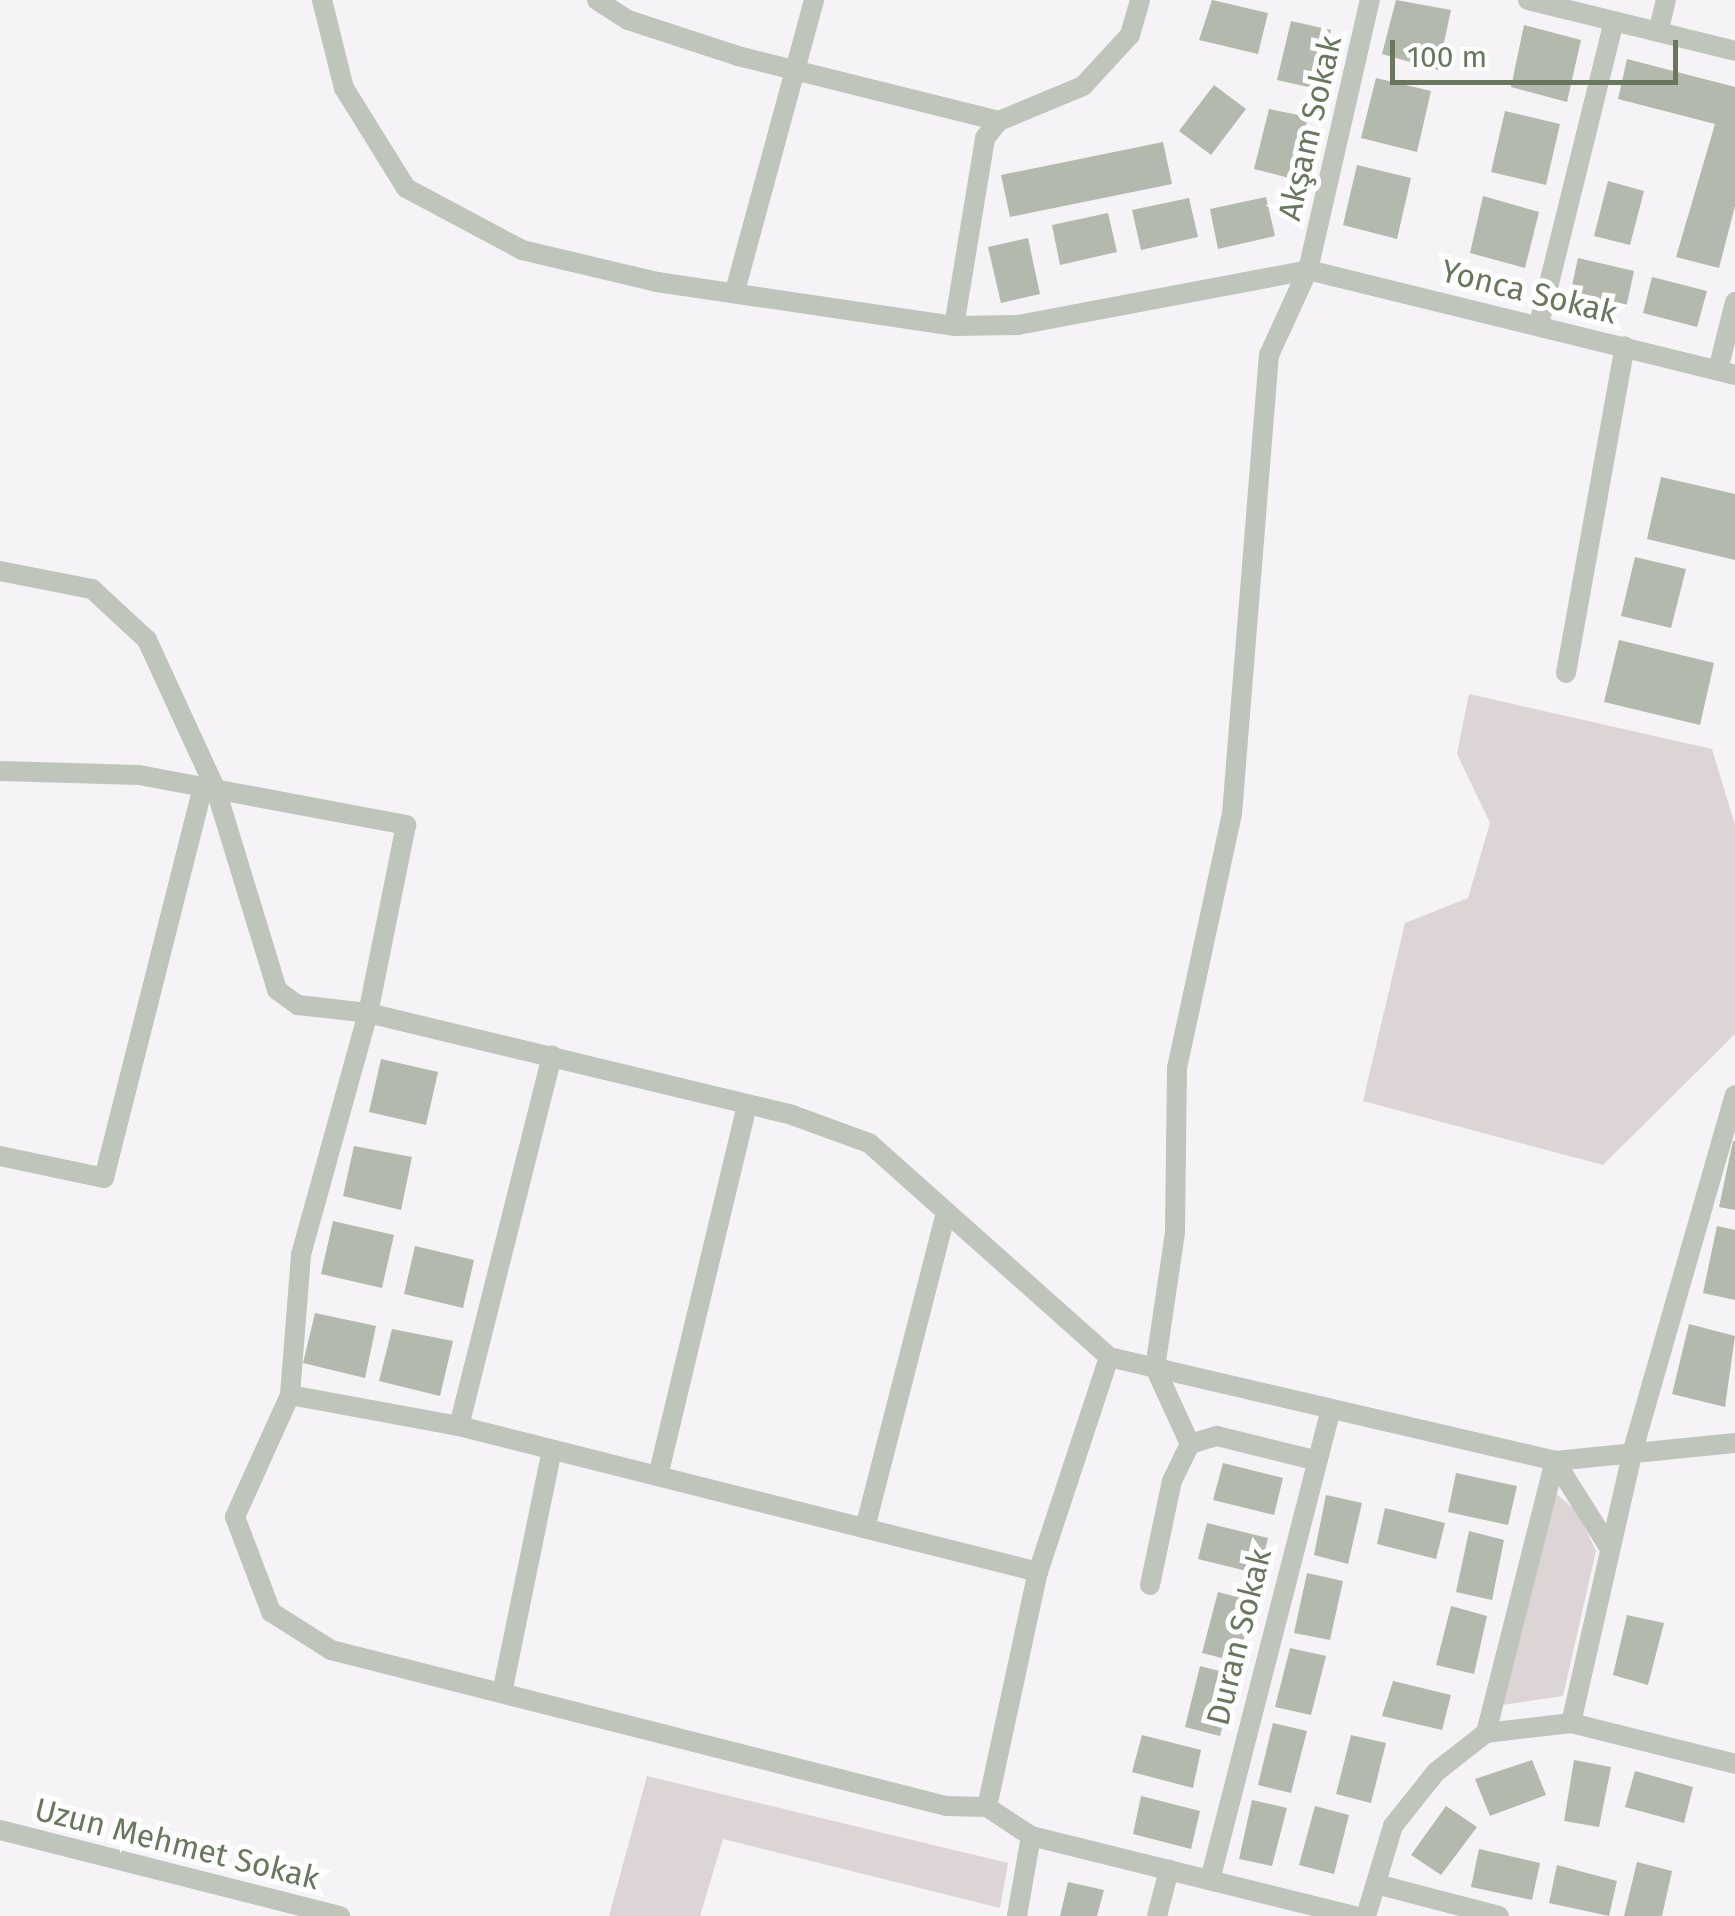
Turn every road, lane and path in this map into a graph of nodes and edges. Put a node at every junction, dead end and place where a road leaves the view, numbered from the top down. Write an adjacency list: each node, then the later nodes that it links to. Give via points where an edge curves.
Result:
1 (322, 0): 14 (street, via 344,88 406,188 522,250)
2 (597, 0): 11 (street, via 628,20)
3 (814, 0): 11 (street)
4 (1140, 0): 12 (street, via 1130,35 1083,86)
5 (1370, 0): 13 (street, Akşam Sokak)
6 (1528, 0): 8 (street)
7 (1666, 0): 9 (street)
8 (1614, 21): 9 (street); 16 (street)
9 (1658, 32): 10 (street)
10 (1735, 51)
11 (796, 72): 12 (street); 14 (street)
12 (1000, 121): 17 (street, via 985,138)
13 (1308, 270): 16 (street, Yonca Sokak); 17 (street, via 1018,325); 31 (street, Akşam Sokak, via 1269,355 1232,814 1177,1068 1175,1232)
14 (735, 291): 17 (street)
15 (1735, 302): 19 (street)
16 (1538, 324): 18 (street, Yonca Sokak)
17 (954, 326)
18 (1625, 346): 19 (street, Yonca Sokak); 21 (street)
19 (1727, 373)
20 (0, 571): 23 (street, via 92,590 118,606 147,640)
21 (1566, 673)
22 (0, 771): 23 (street)
23 (210, 788): 24 (street, via 278,990 298,1005); 24 (street, via 406,825); 28 (street, via 104,1178)
24 (368, 1013): 25 (street); 32 (street, via 301,1255)
25 (552, 1055): 27 (street); 34 (street)
26 (1735, 1096): 38 (street)
27 (747, 1104): 29 (street, via 869,1143); 41 (street)
28 (0, 1156)
29 (946, 1212): 30 (street); 42 (street)
30 (1109, 1357): 31 (street); 44 (street)
31 (1155, 1368): 33 (street); 36 (street)
32 (290, 1395): 34 (street); 46 (street, via 235,1517 271,1612 331,1650)
33 (1331, 1409): 39 (street, Duran Sokak); 40 (street)
34 (458, 1426): 37 (street)
35 (1735, 1443): 38 (street)
36 (1190, 1444): 39 (street, via 1218,1436); 45 (street)
37 (552, 1450): 41 (street); 46 (street)
38 (1634, 1450): 40 (street); 43 (street)
39 (1314, 1460): 54 (street, Duran Sokak)
40 (1555, 1461): 43 (street, via 1604,1528); 48 (street)
41 (658, 1476): 42 (street)
42 (865, 1528): 44 (street)
43 (1610, 1552): 47 (street)
44 (1038, 1572): 50 (street)
45 (1150, 1585)
46 (502, 1693): 50 (street, via 946,1806)
47 (1571, 1723): 48 (street); 49 (street)
48 (1486, 1732): 55 (street, via 1436,1772 1394,1826)
49 (1735, 1764)
50 (987, 1807): 52 (street)
51 (0, 1830): 56 (street, Uzun Mehmet Sokak)
52 (1032, 1836): 53 (street); 57 (street)
53 (1168, 1870): 54 (street); 58 (street)
54 (1210, 1880): 59 (street)
55 (1376, 1884): 60 (street); 61 (street)
56 (340, 1916)
57 (1017, 1916)
58 (1157, 1916)
59 (1354, 1916)
60 (1366, 1916)
61 (1499, 1916)

